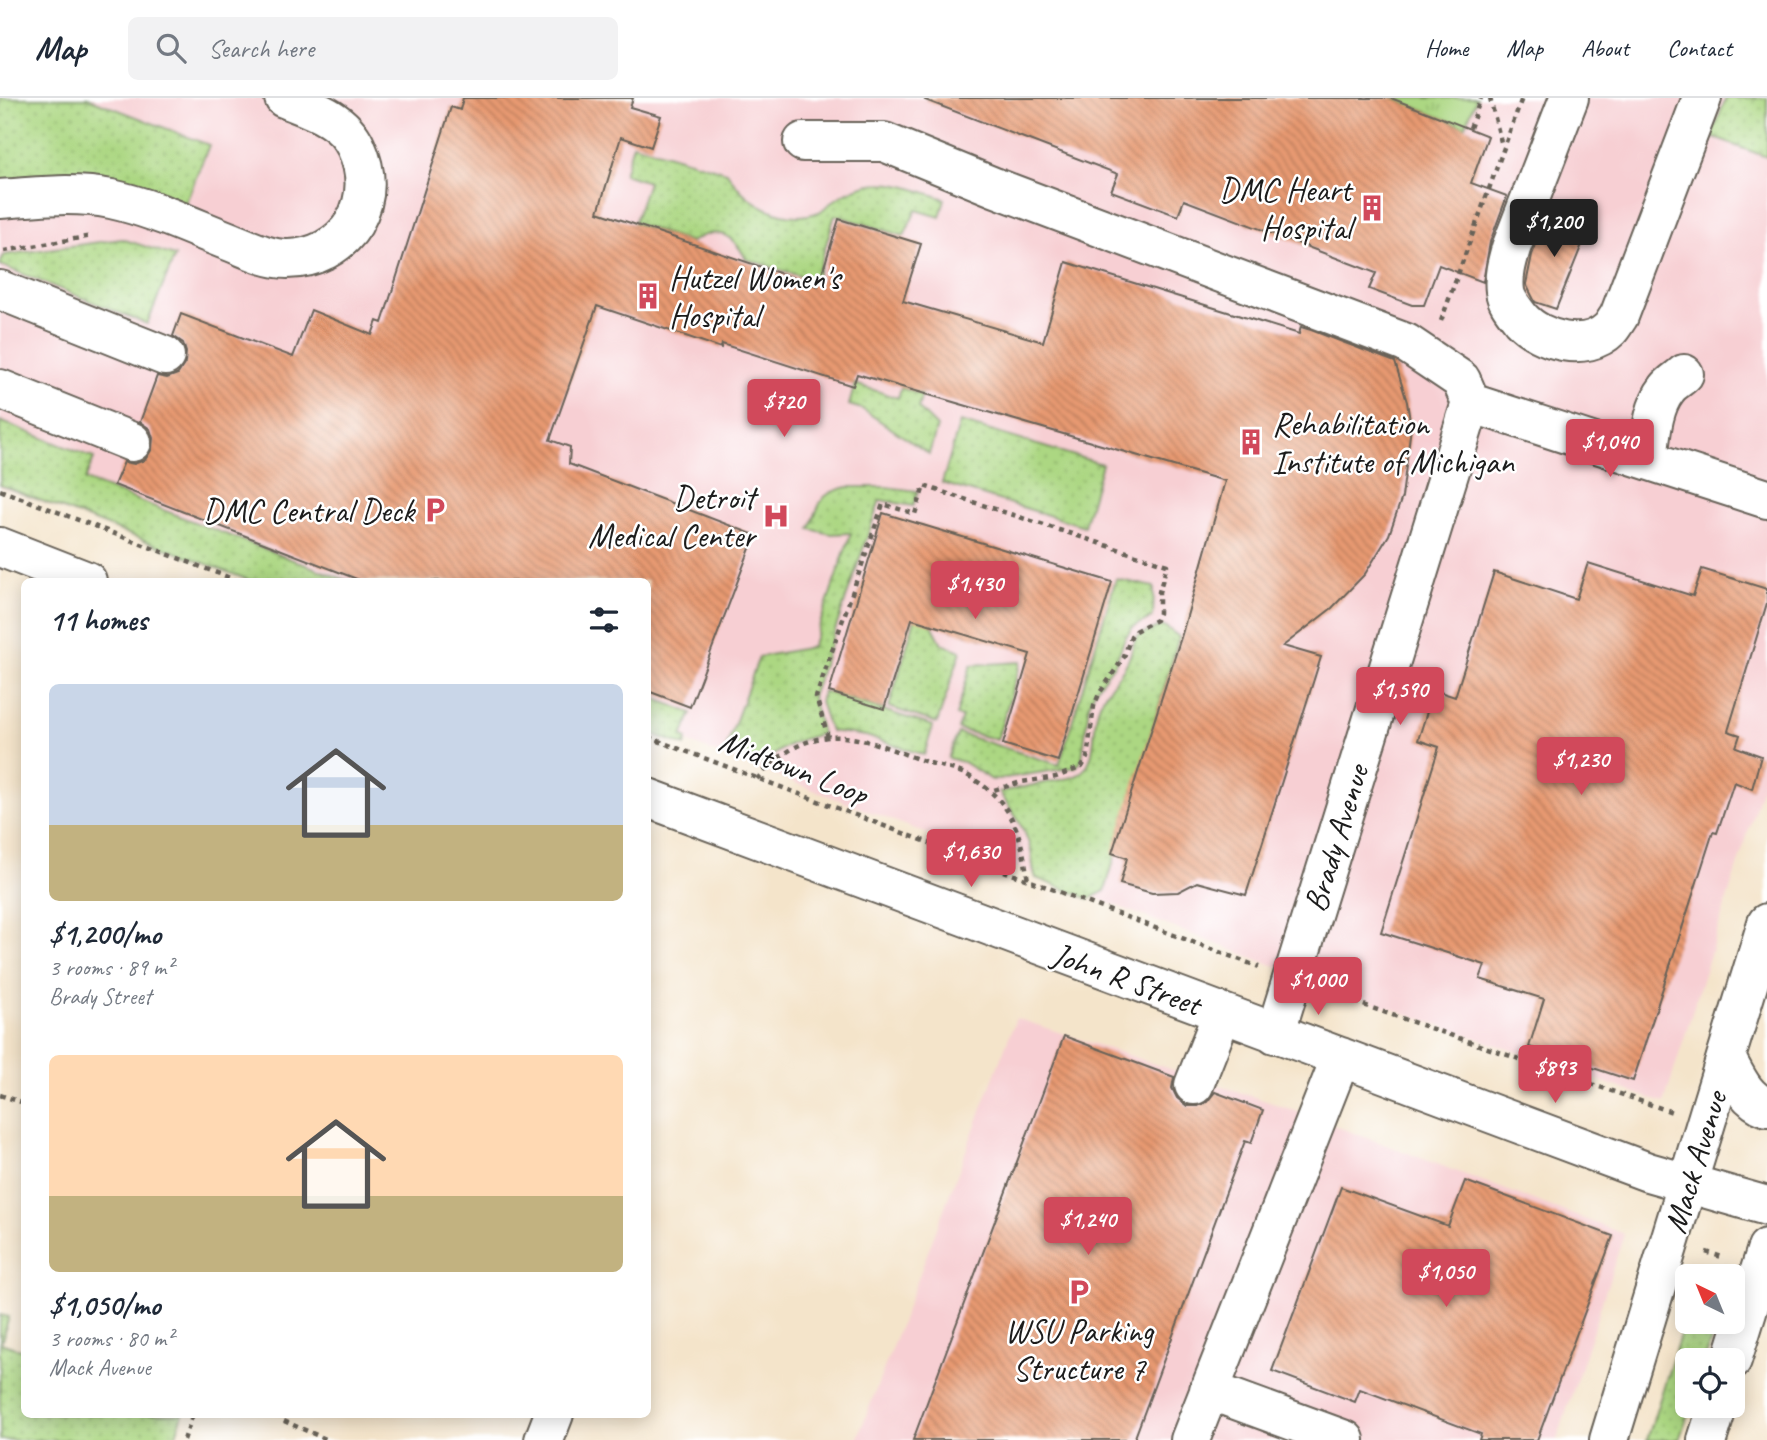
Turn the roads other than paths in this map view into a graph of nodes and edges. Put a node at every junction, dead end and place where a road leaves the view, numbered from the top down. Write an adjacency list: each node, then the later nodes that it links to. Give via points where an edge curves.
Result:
1 (284, 98): 5 (street, via 336,121 353,139 363,161 366,185 361,209 341,239 309,257 261,254 110,199)
2 (1569, 98): 3 (street, via 1505,269 1505,293 1514,311 1547,338 1568,342 1590,340 1609,330 1619,316)
3 (1702, 98)
4 (803, 142): 9 (street, via 884,142 1406,343 1461,380)
5 (0, 199)
6 (0, 290): 7 (street)
7 (165, 356)
8 (0, 389): 10 (street)
9 (1471, 403): 11 (street); 17 (street, Brady Avenue)
10 (132, 442)
11 (1767, 499)
12 (0, 547): 13 (street)
13 (79, 578)
14 (651, 800): 16 (street, John R Street)
15 (1767, 923): 19 (street, Mack Avenue)
16 (1222, 1014): 17 (street, John R Street); 20 (street)
17 (1275, 1034): 18 (street, John R Street)
18 (1340, 1056): 22 (street, John R Street); 26 (street)
19 (1726, 1058): 21 (street, via 1741,1087 1756,1103); 22 (street, Mack Avenue)
20 (1194, 1085)
21 (1767, 1107)
22 (1687, 1184): 23 (street, John R Street); 32 (street, Mack Avenue)
23 (1767, 1206)
24 (1751, 1254): 25 (street)
25 (1734, 1348)
26 (1209, 1390): 30 (street); 31 (street)
27 (552, 1418): 29 (street)
28 (1714, 1418): 33 (street)
29 (544, 1440)
30 (1189, 1440)
31 (1345, 1440)
32 (1609, 1440)
33 (1707, 1440)

